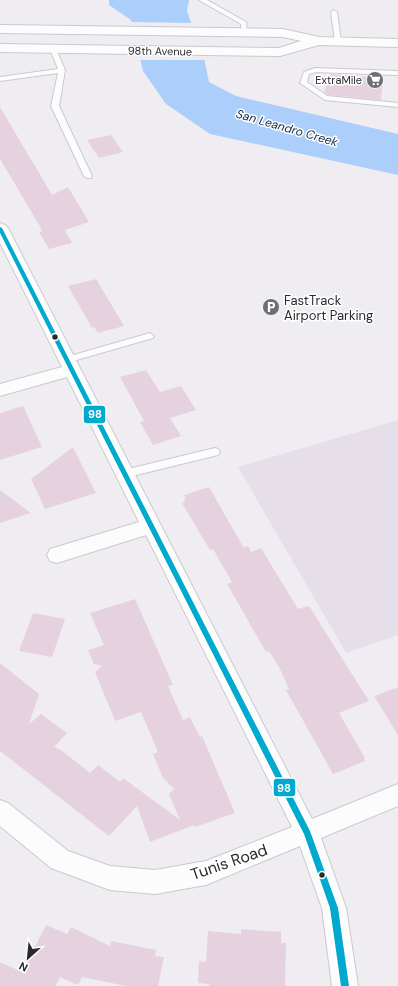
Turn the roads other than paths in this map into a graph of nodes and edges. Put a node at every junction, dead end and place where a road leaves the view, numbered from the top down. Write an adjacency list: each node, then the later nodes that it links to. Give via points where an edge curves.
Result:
1 (202, 0): 4 (lane, via 244,23)
2 (334, 12): 6 (lane)
3 (0, 30): 4 (main road, 98th Avenue)
4 (244, 32): 5 (main road, 98th Avenue, via 283,32)
5 (319, 41): 6 (main road, 98th Avenue); 9 (main road, 98th Avenue, via 280,52)
6 (338, 41): 7 (main road, 98th Avenue)
7 (398, 43)
8 (0, 48): 9 (main road, 98th Avenue)
9 (53, 49): 10 (lane)
10 (62, 70): 12 (lane); 14 (lane, via 55,106)
11 (396, 73): 13 (lane, via 315,70 306,73 304,83 325,98)
12 (0, 79)
13 (398, 105)
14 (88, 176)
15 (0, 228): 17 (street)
16 (150, 336): 17 (lane)
17 (69, 365): 18 (street); 20 (street)
18 (0, 390)
19 (215, 452): 20 (lane)
20 (124, 474): 21 (street)
21 (150, 526): 22 (street); 25 (street)
22 (57, 555)
23 (398, 796): 25 (street, Tunis Road)
24 (0, 811): 25 (street, Tunis Road, via 60,860 110,878 155,882 206,874)
25 (307, 833): 26 (street, via 334,908)
26 (344, 986)

